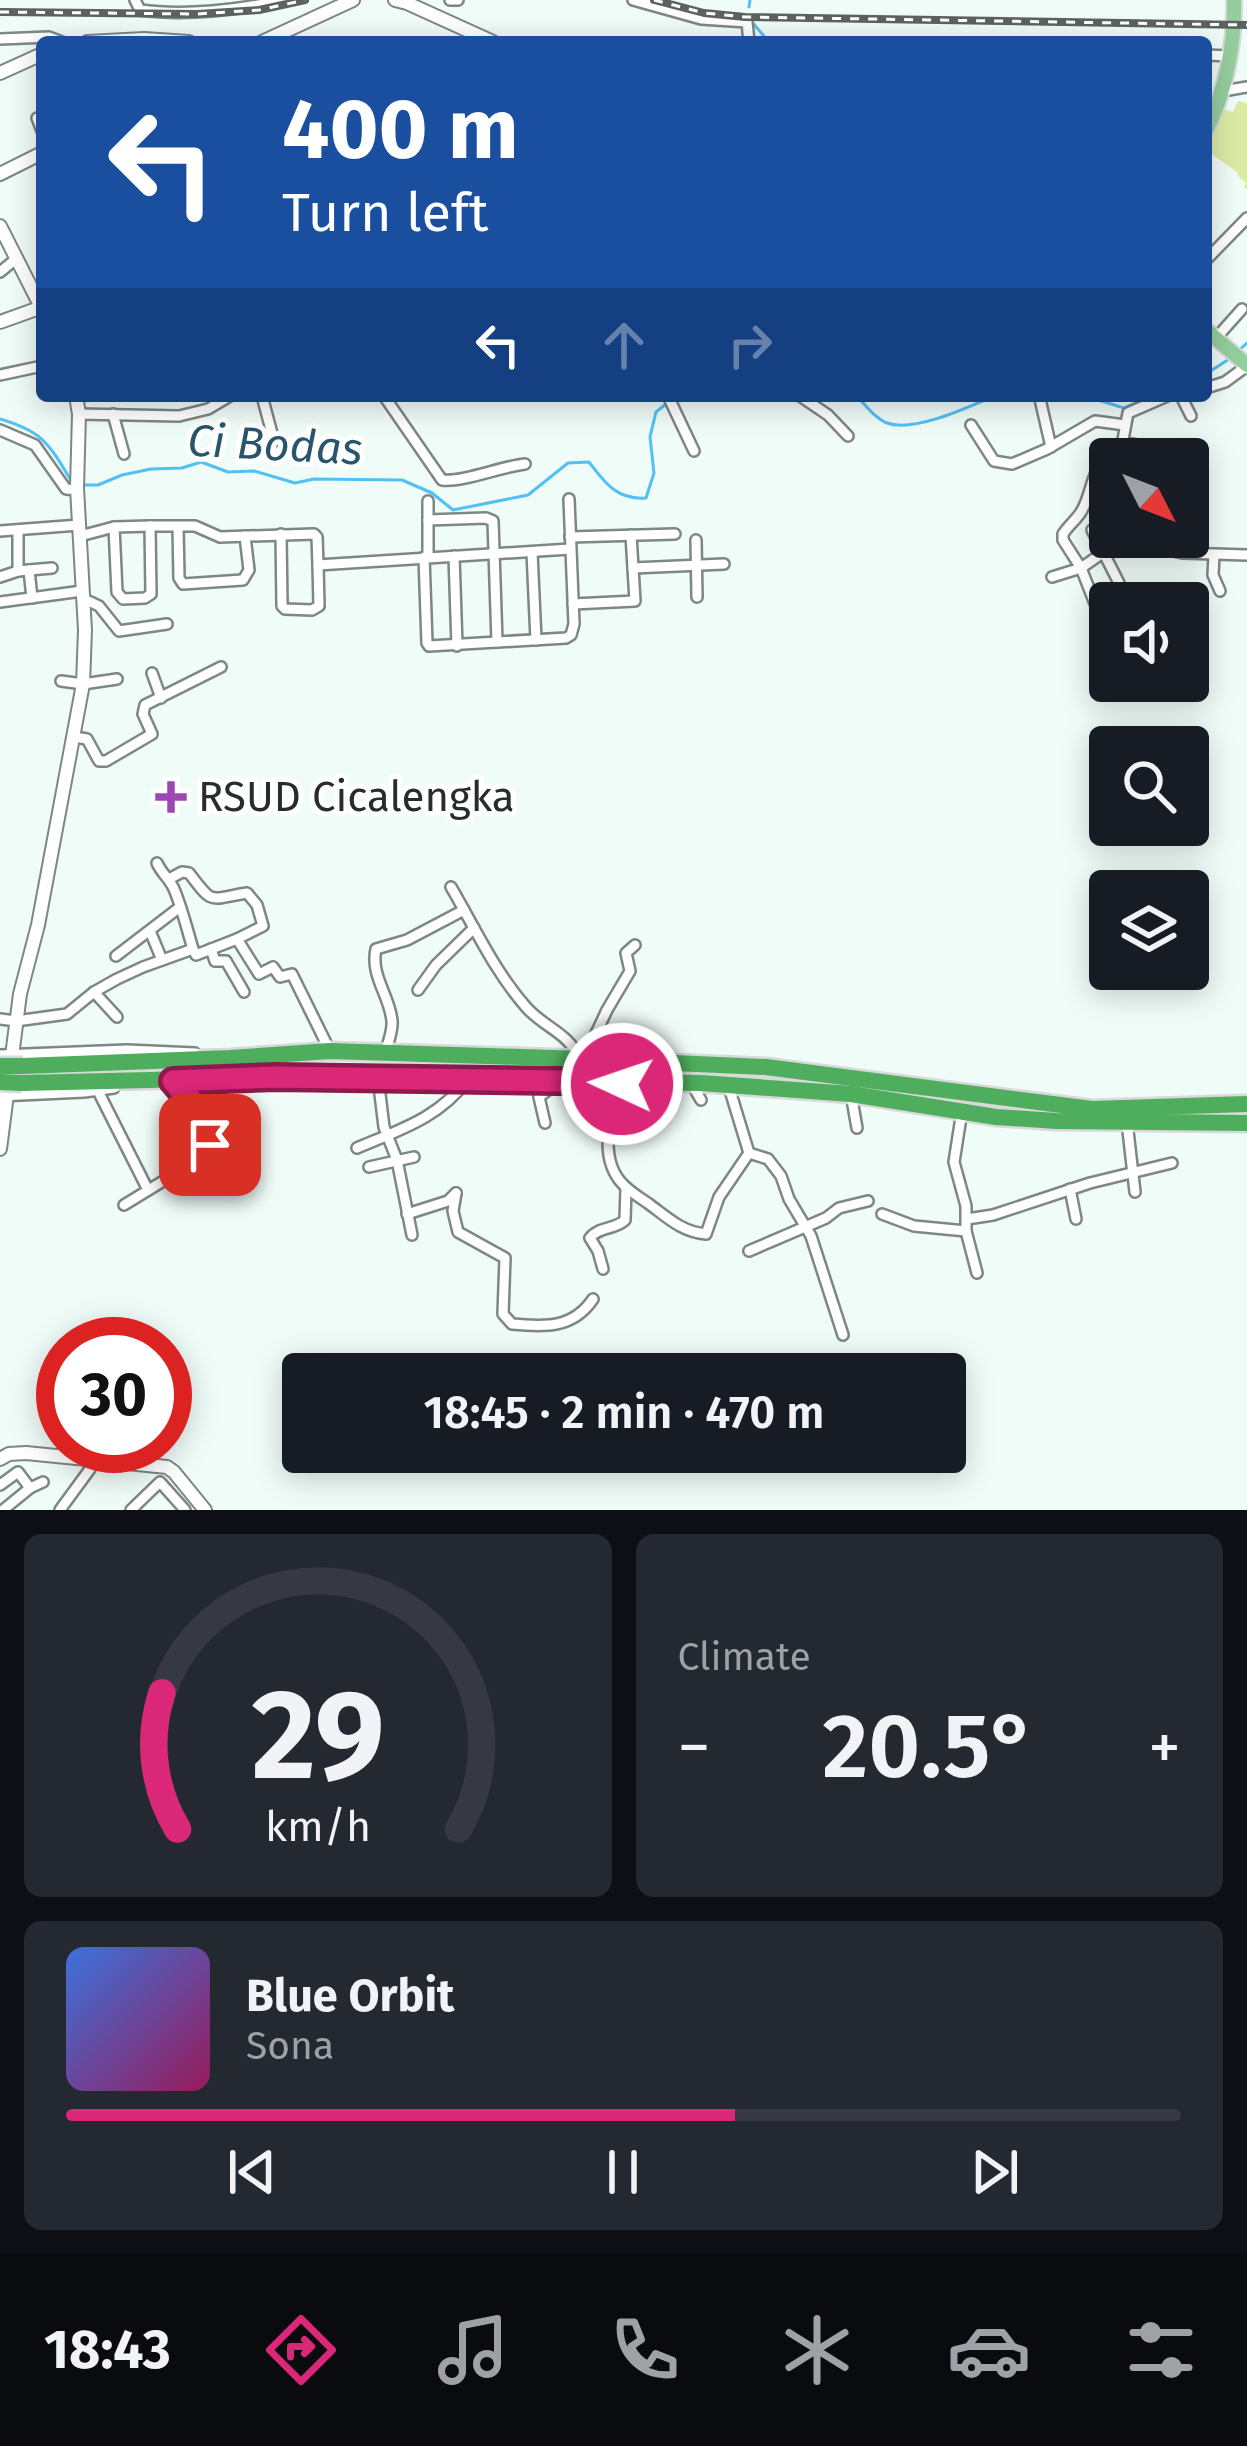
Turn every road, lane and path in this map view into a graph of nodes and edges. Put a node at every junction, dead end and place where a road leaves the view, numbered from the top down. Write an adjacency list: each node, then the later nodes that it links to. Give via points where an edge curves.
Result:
1 (134, 0): 2 (street, via 140,10 159,12)
2 (283, 0)
3 (353, 0): 8 (street)
4 (395, 0): 7 (street)
5 (633, 0): 10 (street, via 747,22)
6 (1239, 4): 13 (main road)
7 (434, 8): 9 (street)
8 (275, 36)
9 (483, 36)
10 (748, 36)
11 (36, 37): 12 (street)
12 (0, 39)
13 (1233, 50): 14 (street); 18 (main road)
14 (1212, 54)
15 (36, 57): 16 (street)
16 (0, 73)
17 (1247, 87): 18 (street)
18 (1216, 97)
19 (36, 156): 20 (street)
20 (0, 174)
21 (1247, 218): 23 (street)
22 (0, 226): 24 (street)
23 (1212, 254)
24 (17, 258): 25 (street); 26 (street)
25 (0, 272)
26 (36, 296)
27 (1242, 309): 30 (street)
28 (36, 310): 29 (street)
29 (0, 322)
30 (1212, 333): 31 (main road)
31 (1246, 364): 34 (street)
32 (36, 367): 33 (street)
33 (0, 375)
34 (1212, 386)
35 (77, 402): 46 (street)
36 (126, 402): 45 (street)
37 (220, 402): 45 (street, via 179,416)
38 (264, 402): 54 (street)
39 (388, 402): 58 (street, via 442,480)
40 (672, 402): 56 (street)
41 (809, 402): 52 (street)
42 (1041, 402): 55 (street)
43 (1152, 402): 50 (street, via 1131,410)
44 (1184, 402): 48 (street)
45 (127, 413): 47 (street)
46 (79, 414): 47 (street); 59 (street)
47 (113, 414): 57 (street)
48 (1191, 416)
49 (971, 425): 55 (street, via 1000,464)
50 (1125, 425): 53 (street); 55 (street, via 1096,421)
51 (0, 430): 59 (street, via 35,445 65,489)
52 (848, 436)
53 (1123, 438)
54 (274, 441)
55 (1051, 447)
56 (694, 451)
57 (124, 454)
58 (525, 464)
59 (77, 485): 68 (street)
60 (1089, 495): 89 (street, via 1063,534)
61 (569, 499): 75 (street)
62 (428, 501): 63 (street)
63 (428, 520): 77 (street, via 490,518); 82 (street)
64 (150, 526): 65 (street); 65 (street, via 151,594 123,599); 66 (street)
65 (114, 527): 68 (street)
66 (178, 527): 73 (street); 73 (street, via 183,584 243,580)
67 (17, 530): 68 (street); 69 (street); 90 (street)
68 (79, 530): 95 (street)
69 (0, 531)
70 (675, 534): 72 (street)
71 (281, 535): 73 (street); 84 (street, via 316,535); 84 (street, via 285,609 319,606)
72 (631, 535): 75 (street); 88 (street)
73 (245, 536)
74 (696, 540): 86 (street)
75 (570, 543): 76 (street); 99 (street)
76 (532, 552): 77 (street); 101 (street)
77 (495, 554): 81 (street); 102 (street)
78 (1209, 554): 79 (street)
79 (1214, 555): 80 (street); 94 (street)
80 (1247, 555)
81 (454, 556): 82 (street); 103 (street)
82 (426, 557): 84 (street); 103 (street, via 427,643)
83 (1095, 558): 89 (street)
84 (317, 565)
85 (724, 565): 86 (street)
86 (696, 566): 88 (street); 96 (street)
87 (52, 568): 90 (street)
88 (633, 568): 99 (street, via 635,601)
89 (1081, 568): 92 (street); 93 (street)
90 (24, 571): 91 (street); 97 (street)
91 (0, 577)
92 (1052, 577)
93 (1089, 588)
94 (1220, 591)
95 (82, 594): 97 (street); 100 (street, via 119,631); 108 (street)
96 (697, 597)
97 (32, 598): 98 (street)
98 (0, 602)
99 (573, 604): 101 (street, via 571,635)
100 (167, 624)
101 (536, 640): 102 (street)
102 (497, 642): 103 (street)
103 (457, 646)
104 (221, 667): 109 (street)
105 (152, 673): 109 (street)
106 (117, 679): 108 (street)
107 (61, 681): 108 (street)
108 (82, 684): 110 (street)
109 (160, 698): 110 (street, via 143,708 151,736 104,762 87,739)
110 (74, 737): 124 (street)
111 (157, 863): 112 (street)
112 (169, 879): 114 (street); 118 (street, via 189,873 214,900 251,896 263,926)
113 (451, 887): 115 (street)
114 (179, 907): 117 (street); 120 (street)
115 (464, 910): 116 (street); 133 (street, via 376,950 393,1023)
116 (474, 928): 126 (street); 134 (street, via 522,1003)
117 (149, 931): 123 (street); 125 (street)
118 (237, 939): 121 (street); 132 (street, via 259,974 292,974)
119 (635, 945): 134 (street, via 626,953 630,971)
120 (193, 949): 121 (street); 125 (street)
121 (211, 950): 128 (street)
122 (43, 951): 124 (street)
123 (116, 956)
124 (29, 958): 131 (street)
125 (162, 960): 127 (street)
126 (418, 990)
127 (94, 992): 129 (street); 131 (street, via 68,1014)
128 (244, 992)
129 (117, 1017)
130 (0, 1019): 131 (street)
131 (16, 1021): 135 (street)
132 (330, 1051): 133 (highway); 135 (highway)
133 (385, 1054): 134 (highway)
134 (581, 1059): 147 (highway, via 766,1067 1092,1109)
135 (12, 1065): 137 (highway); 144 (highway, bridge); 144 (street)
136 (378, 1078): 137 (highway); 138 (highway); 153 (street)
137 (167, 1080): 143 (street); 162 (street, via 201,1108 211,1147)
138 (467, 1080): 139 (highway); 153 (street, via 441,1108)
139 (561, 1081): 140 (highway); 150 (street, via 539,1096)
140 (623, 1082): 141 (highway); 163 (street, via 609,1140)
141 (691, 1082): 142 (highway); 146 (street)
142 (728, 1084): 145 (highway); 156 (street)
143 (98, 1091): 144 (street); 162 (street)
144 (2, 1092): 155 (street)
145 (851, 1094): 148 (highway); 152 (street)
146 (701, 1100)
147 (1247, 1104)
148 (962, 1111): 149 (highway); 170 (street, via 954,1162)
149 (1127, 1122): 151 (highway); 161 (street)
150 (545, 1123)
151 (1247, 1123)
152 (857, 1128)
153 (387, 1135): 154 (street); 158 (street)
154 (356, 1148)
155 (0, 1149)
156 (748, 1153): 163 (street, via 704,1235 676,1226); 172 (street, via 768,1159 781,1175)
157 (414, 1157): 158 (street)
158 (397, 1160): 160 (street); 168 (street)
159 (1172, 1163): 161 (street)
160 (369, 1167)
161 (1133, 1172): 164 (street); 165 (street)
162 (147, 1188): 167 (street)
163 (626, 1188): 176 (street, via 625,1220 590,1238)
164 (1070, 1189): 170 (street); 171 (street)
165 (1135, 1192)
166 (868, 1201): 172 (street)
167 (124, 1205)
168 (407, 1214): 174 (street); 178 (street, via 456,1193 458,1232 505,1258 503,1314 512,1324 575,1319)
169 (882, 1214): 173 (street)
170 (967, 1219): 173 (street)
171 (1076, 1220)
172 (807, 1226): 175 (street); 179 (street)
173 (966, 1231): 177 (street)
174 (412, 1235)
175 (748, 1251)
176 (603, 1269)
177 (977, 1273)
178 (593, 1299)
179 (844, 1335)
180 (36, 1454): 181 (street)
181 (0, 1459)
182 (87, 1473): 188 (street)
183 (175, 1473): 191 (street)
184 (43, 1482): 186 (street)
185 (0, 1485): 186 (street, via 18,1472)
186 (30, 1488): 187 (street)
187 (5, 1506)
188 (64, 1508)
189 (184, 1509): 190 (street, via 160,1482)
190 (131, 1510)
191 (205, 1510)

